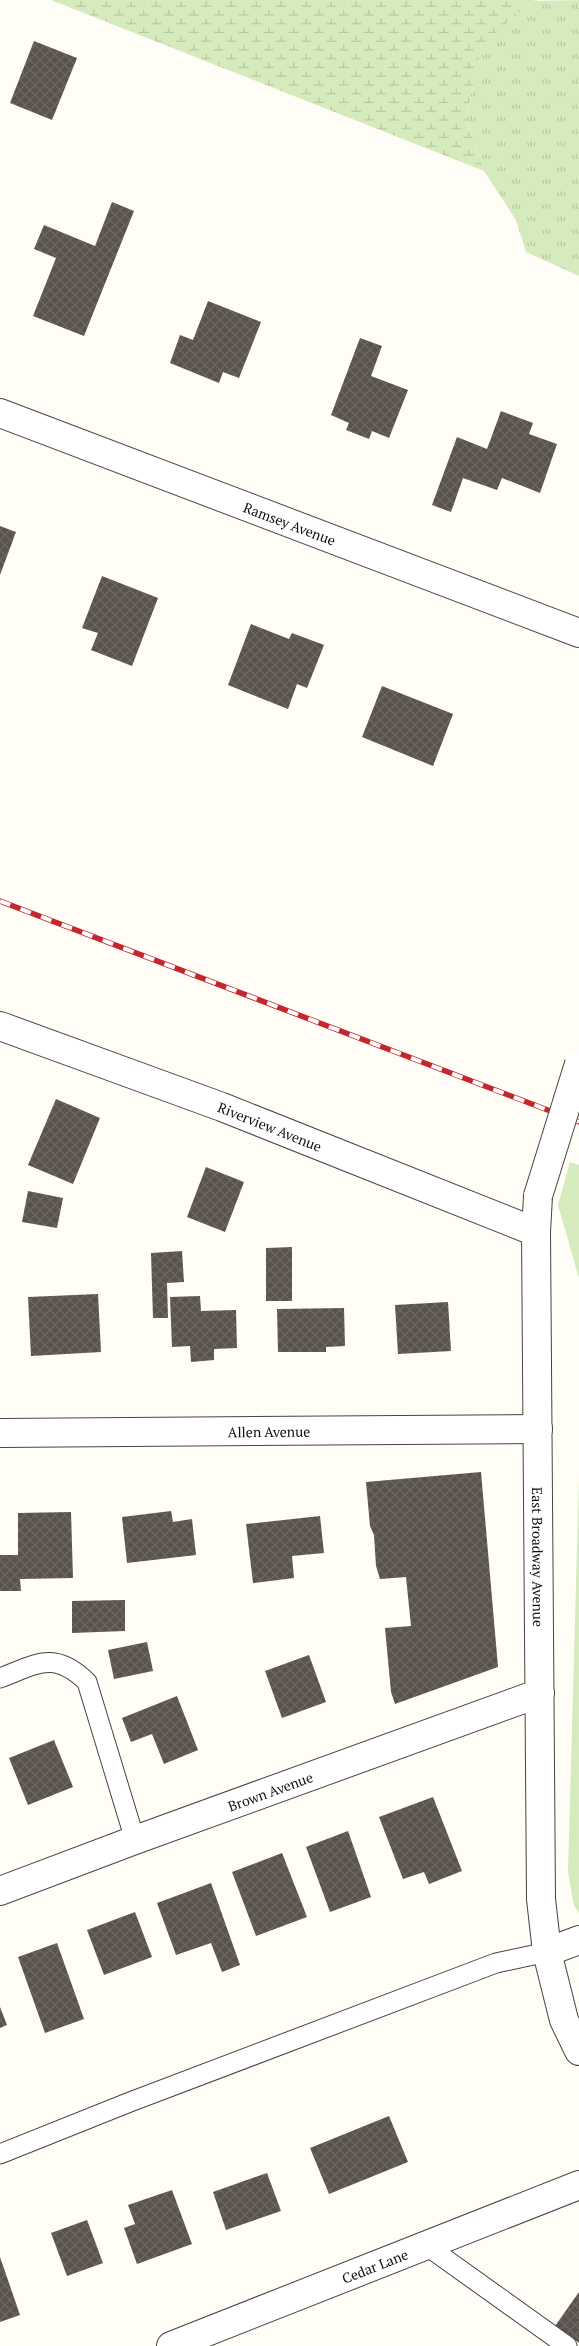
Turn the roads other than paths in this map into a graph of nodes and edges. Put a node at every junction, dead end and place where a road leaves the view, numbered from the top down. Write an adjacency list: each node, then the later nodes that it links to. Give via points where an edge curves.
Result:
1 (0, 413): 2 (street, Ramsey Avenue)
2 (579, 633)
3 (0, 1026): 5 (street, Riverview Avenue, via 222,1107)
4 (579, 1064): 5 (street, East Broadway Avenue, bridge, via 538,1196)
5 (536, 1232): 6 (street, East Broadway Avenue)
6 (538, 1430): 7 (street, Allen Avenue); 9 (street, East Broadway Avenue)
7 (0, 1432)
8 (0, 1678): 10 (lane, via 39,1663 59,1662 73,1668 87,1682)
9 (540, 1693): 10 (street, Brown Avenue); 13 (street, East Broadway Avenue, via 541,1899)
10 (135, 1840): 11 (street, Brown Avenue)
11 (0, 1891)
12 (579, 1940): 13 (street)
13 (547, 1952): 14 (street, East Broadway Avenue, via 564,2020); 15 (lane, via 496,1963)
14 (579, 2051)
15 (0, 2154)
16 (579, 2185): 17 (street, Cedar Lane)
17 (427, 2246): 18 (street, Cedar Lane); 19 (lane)
18 (185, 2344)
19 (567, 2346)

